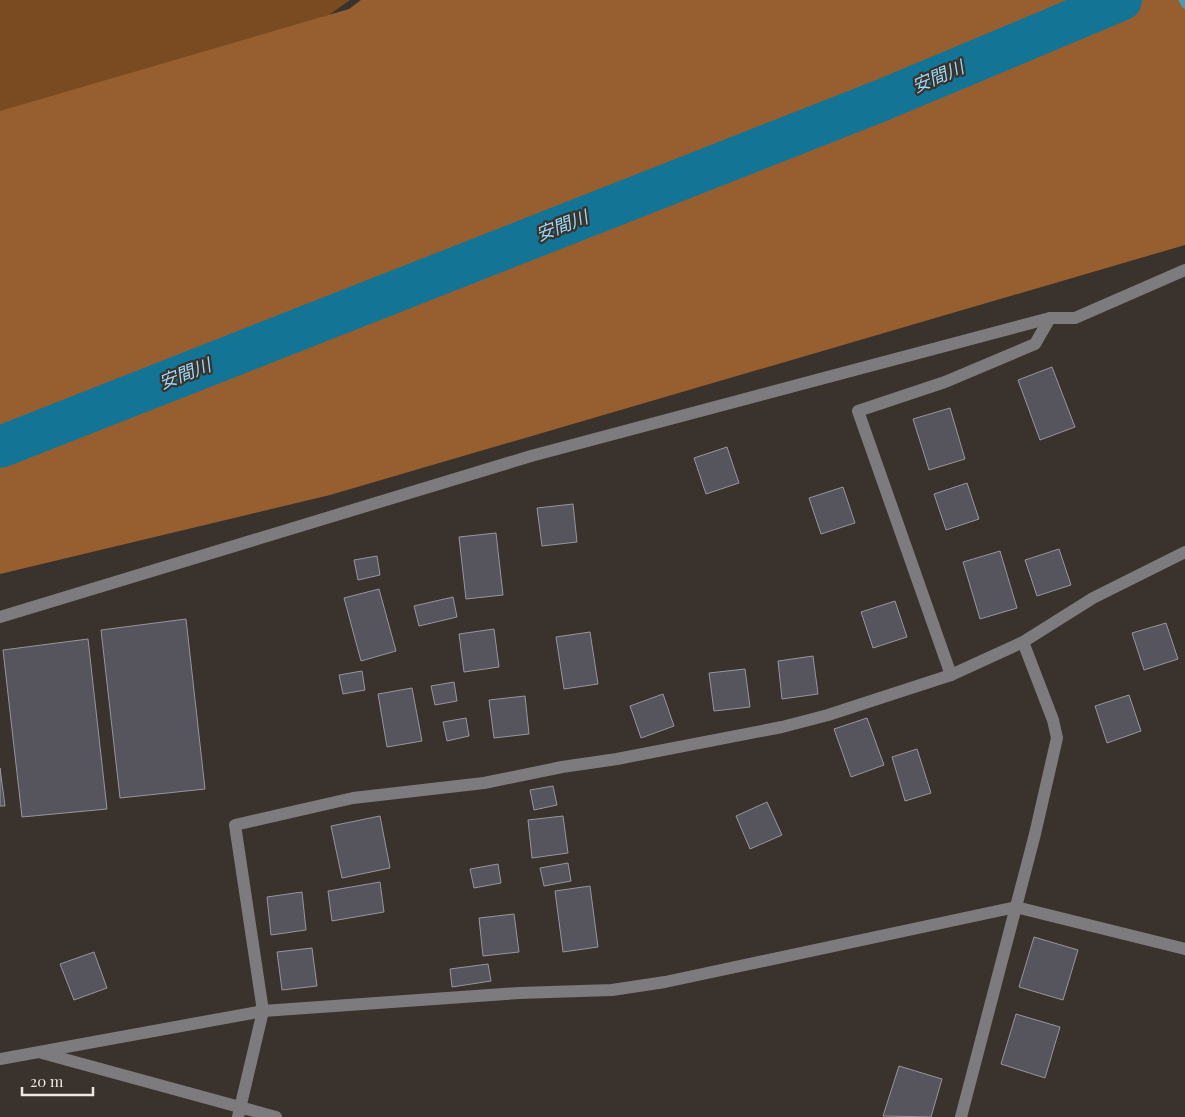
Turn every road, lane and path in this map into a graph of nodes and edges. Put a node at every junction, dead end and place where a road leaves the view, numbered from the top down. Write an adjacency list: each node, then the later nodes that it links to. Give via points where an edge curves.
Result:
1 (1185, 270): 2 (street, via 1076,318)
2 (1050, 318): 4 (street, via 531,456); 8 (street, via 1035,344 945,382 858,410)
3 (1185, 552): 7 (street, via 1093,598)
4 (20, 611): 5 (street); 6 (street)
5 (0, 617)
6 (0, 622)
7 (1023, 642): 8 (street); 9 (street, via 1057,738)
8 (950, 675): 11 (street, via 782,727 484,783 353,798 236,825)
9 (1016, 907): 10 (street); 11 (street, via 665,982 612,990 518,993); 16 (street)
10 (1185, 949)
11 (263, 1011): 12 (street); 14 (street)
12 (39, 1052): 13 (street); 14 (street)
13 (0, 1059)
14 (239, 1112): 15 (street)
15 (276, 1117)
16 (961, 1117)

